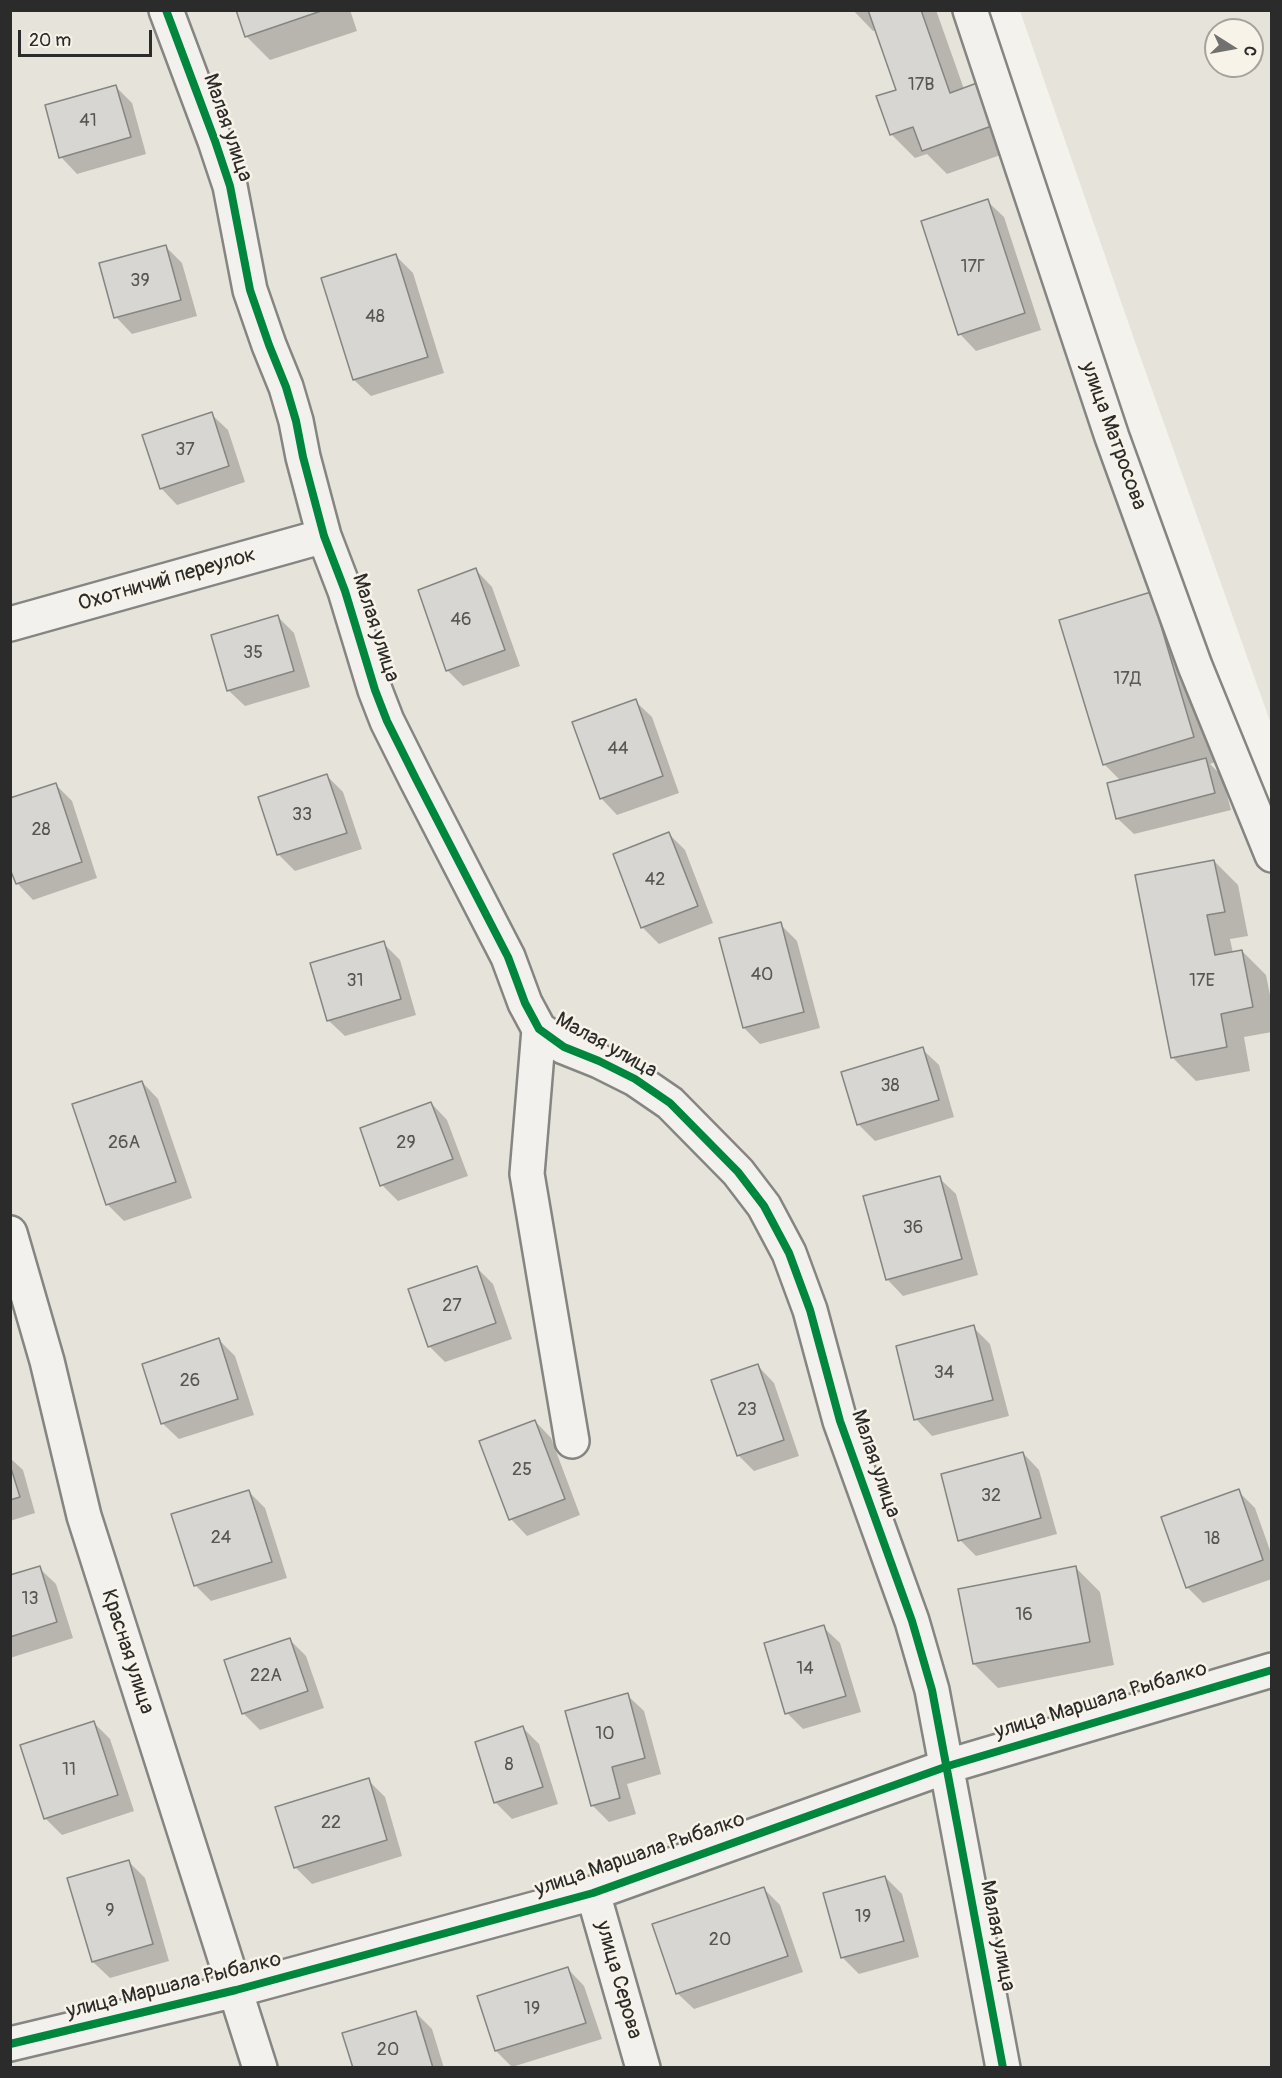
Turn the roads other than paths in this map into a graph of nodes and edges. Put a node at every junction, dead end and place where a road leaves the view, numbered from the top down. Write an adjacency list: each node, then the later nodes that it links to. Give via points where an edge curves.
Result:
1 (166, 10): 3 (street, Малая улица, via 230,186 250,290 293,410)
2 (970, 10): 5 (street, улица Матросова, via 1112,437 1195,666)
3 (324, 536): 4 (street, Охотничий переулок); 6 (street, Малая улица, via 387,721 508,957)
4 (10, 624)
5 (1272, 855)
6 (539, 1029): 8 (street, Малая улица, via 527,1174); 10 (street, Малая улица, via 564,1047 635,1079 670,1103 738,1172 764,1206 789,1253 810,1310 840,1421 912,1621)
7 (10, 1233): 12 (street, Красная улица, via 42,1341 84,1516)
8 (572, 1441)
9 (1272, 1670): 10 (street, улица Маршала Рыбалко)
10 (948, 1766): 11 (street, улица Маршала Рыбалко); 16 (street, Малая улица)
11 (593, 1893): 12 (street, улица Маршала Рыбалко); 15 (street, улица Серова)
12 (236, 1990): 13 (street, улица Маршала Рыбалко); 14 (street, Красная улица)
13 (10, 2044)
14 (260, 2067)
15 (643, 2067)
16 (1004, 2067)

